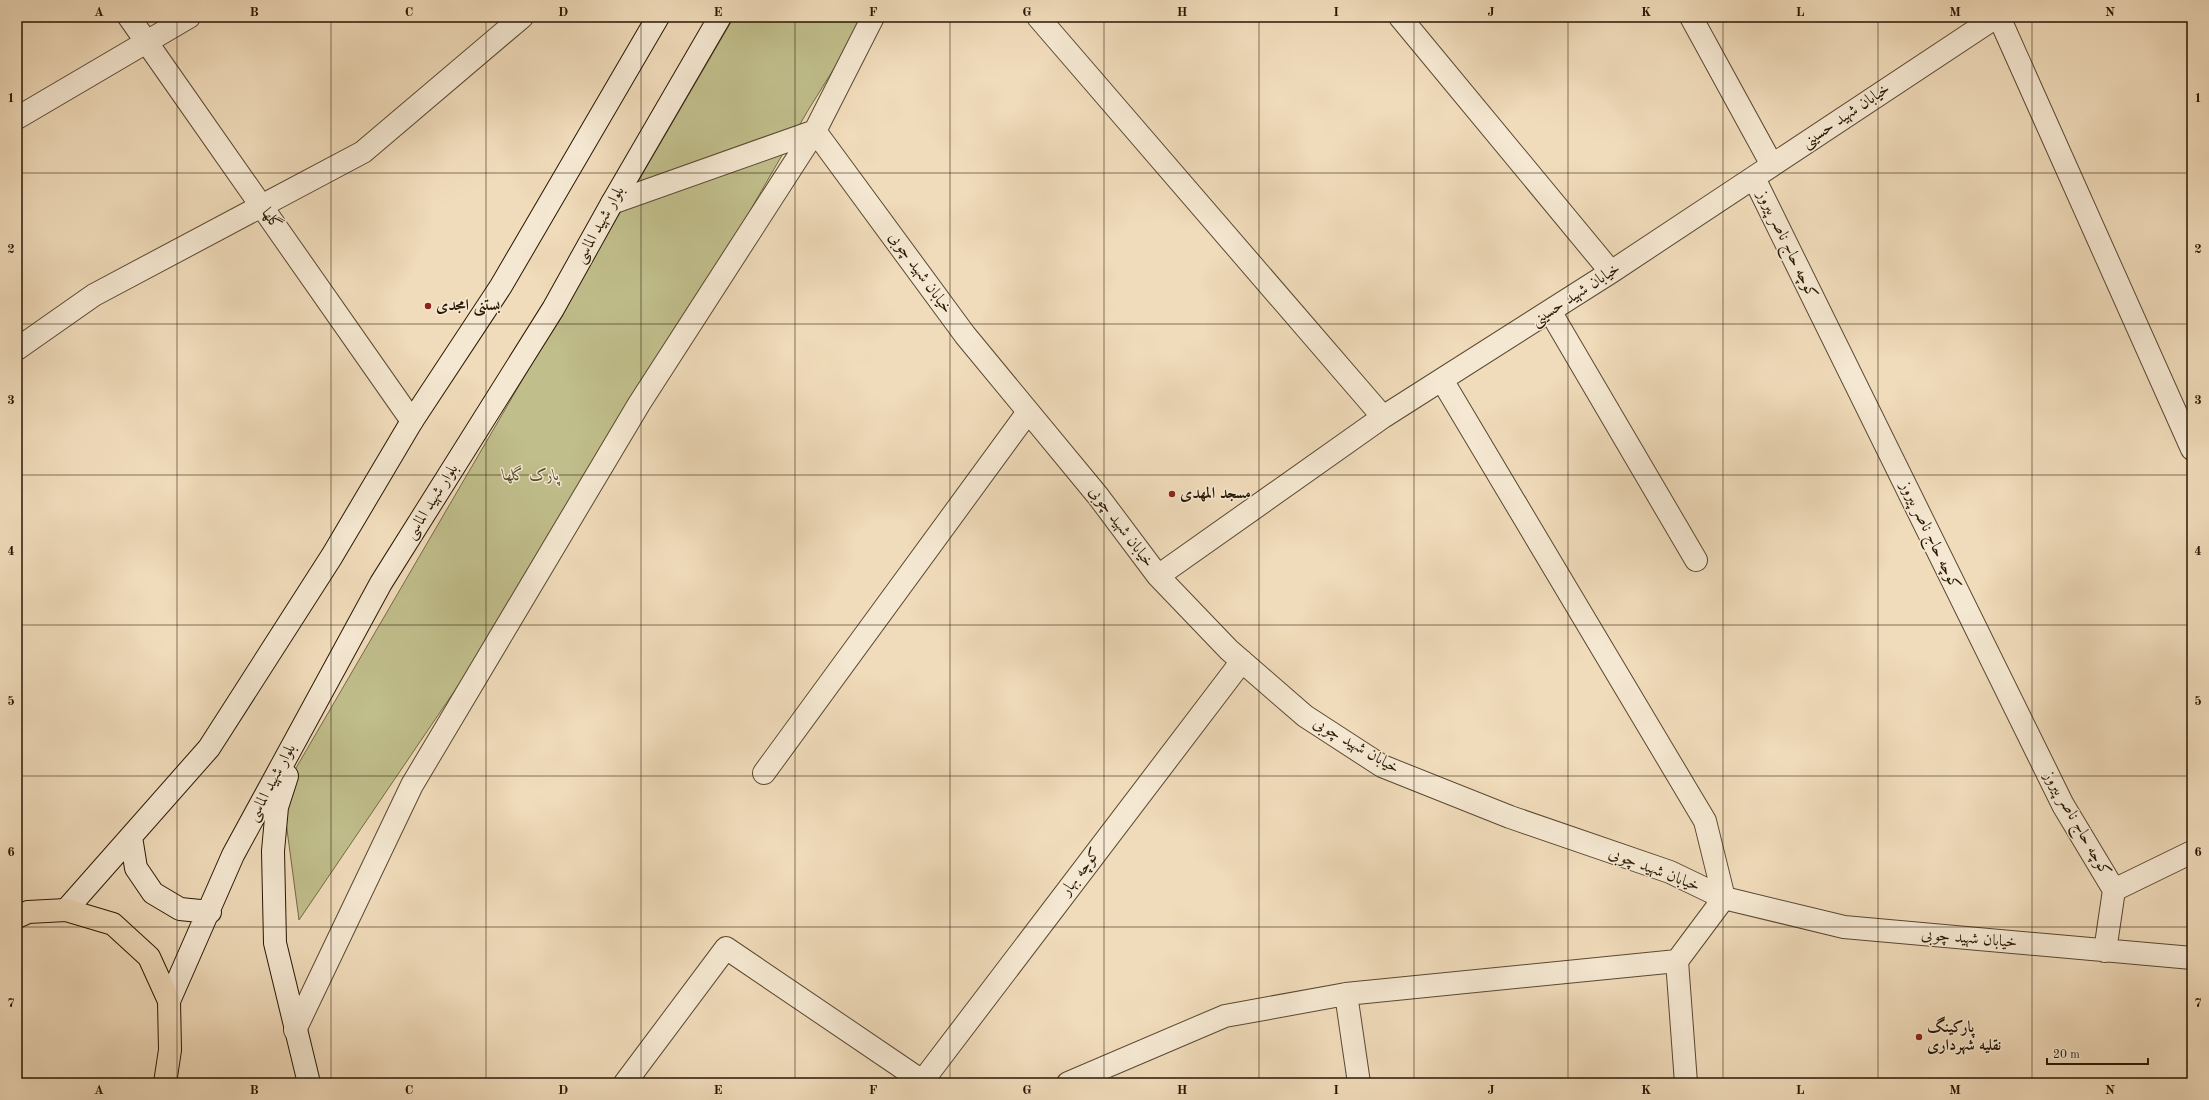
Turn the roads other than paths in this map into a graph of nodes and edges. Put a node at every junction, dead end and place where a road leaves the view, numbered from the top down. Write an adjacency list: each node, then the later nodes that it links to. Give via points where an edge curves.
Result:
1 (129, 17): 11 (street, گلها)
2 (189, 17): 11 (street)
3 (522, 17): 17 (street, via 363,152)
4 (658, 17): 24 (street, via 500,286)
5 (720, 17): 16 (street, بلوار شهید الماسی)
6 (873, 17): 13 (street)
7 (1038, 17): 23 (street)
8 (1400, 17): 18 (street)
9 (1691, 17): 14 (street)
10 (1997, 17): 14 (street, خیابان شهید حسینی); 25 (street)
11 (147, 43): 12 (street); 17 (street, گلها)
12 (17, 118)
13 (815, 131): 16 (street); 22 (street, خیابان شهید چوبی, via 965,335); 43 (street, via 639,404 412,785)
14 (1772, 165): 15 (street, خیابان شهید حسینی)
15 (1754, 178): 18 (street, خیابان شهید حسینی); 33 (street, کوچه حاج ناصر پیروز, via 2060,798)
16 (612, 203): 29 (street, بلوار شهید الماسی, via 553,309 381,583)
17 (262, 206): 20 (street, via 94,295); 24 (street, گلها)
18 (1611, 272): 19 (street, خیابان شهید حسینی)
19 (1550, 311): 21 (street, خیابان شهید حسینی); 26 (street)
20 (17, 349)
21 (1442, 380): 23 (street, خیابان شهید حسینی); 34 (street, via 1705,821)
22 (1028, 412): 27 (street, خیابان شهید چوبی, via 1098,496); 30 (street)
23 (1383, 417): 27 (street, خیابان شهید حسینی)
24 (412, 421): 31 (street, via 332,556 209,748)
25 (2192, 449)
26 (1696, 560)
27 (1158, 576): 28 (street, خیابان شهید چوبی)
28 (1242, 661): 34 (street, خیابان شهید چوبی, via 1305,716 1382,766 1510,817 1670,872); 44 (street, کوچه بهار)
29 (306, 719): 37 (street, بلوار شهید الماسی, via 233,855); 43 (street, via 277,807 273,851 275,943)
30 (764, 773)
31 (131, 837): 36 (street); 37 (street, via 136,868 153,893 180,909)
32 (2192, 852): 33 (street)
33 (2114, 890): 38 (street)
34 (1724, 898): 38 (street, خیابان شهید چوبی, via 1844,927); 40 (street)
35 (21, 910): 36 (main road)
36 (66, 910): 42 (main road, via 113,924 149,956)
37 (210, 912): 42 (street, بلوار شهید الماسی)
38 (2105, 951): 39 (street, خیابان شهید چوبی)
39 (2192, 958)
40 (1677, 961): 41 (street); 50 (street)
41 (1346, 994): 48 (street, via 1224,1016); 49 (street)
42 (169, 1001): 45 (main road, via 170,1050)
43 (295, 1030): 46 (street)
44 (921, 1082): 47 (street, via 726,948)
45 (165, 1083)
46 (309, 1083)
47 (625, 1083)
48 (1068, 1083)
49 (1359, 1083)
50 (1686, 1083)

